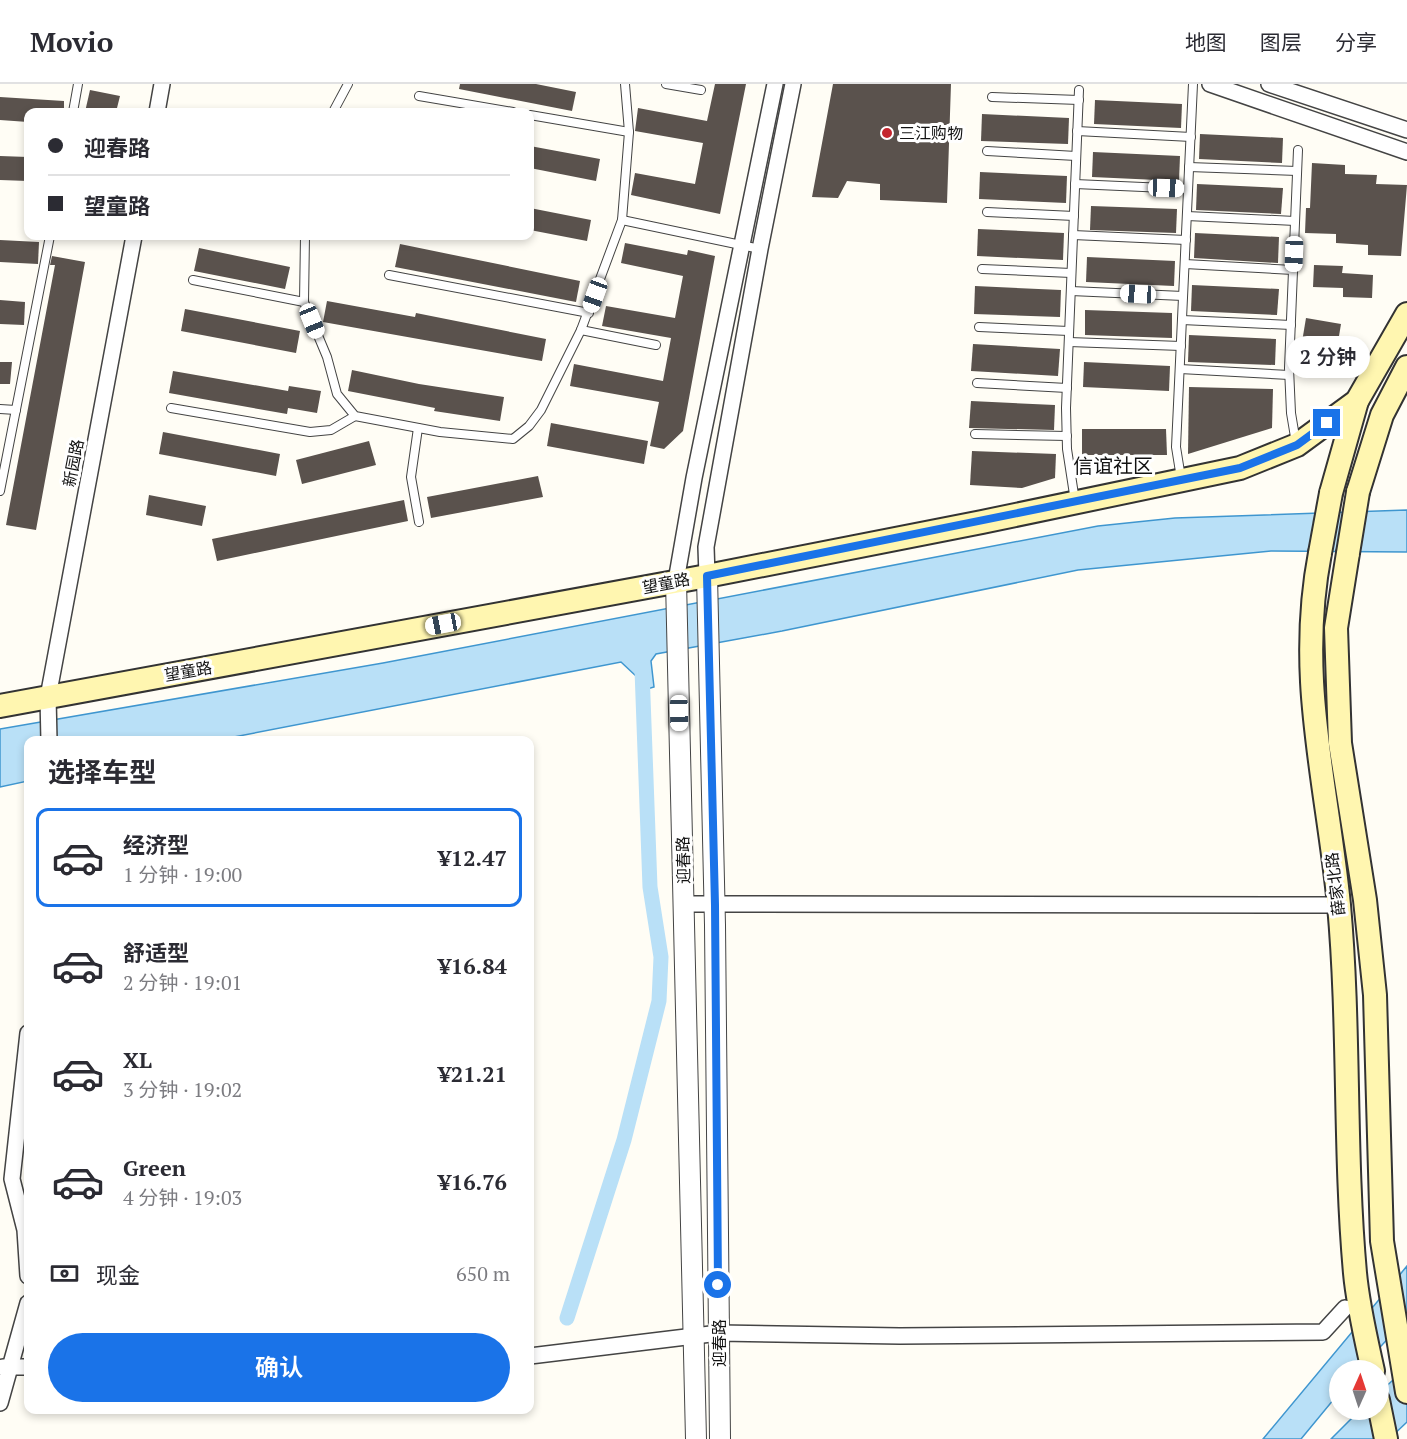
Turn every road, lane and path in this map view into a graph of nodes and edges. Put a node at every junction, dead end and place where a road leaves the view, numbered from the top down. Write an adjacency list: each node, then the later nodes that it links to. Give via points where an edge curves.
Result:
1 (78, 84): 16 (lane)
2 (162, 84): 17 (street)
3 (348, 84): 18 (lane)
4 (625, 84): 23 (lane)
5 (666, 84): 11 (lane)
6 (775, 84): 43 (street)
7 (794, 84): 44 (street)
8 (1193, 84): 24 (lane)
9 (1210, 84): 27 (street)
10 (1269, 84): 21 (street)
11 (701, 90)
12 (1079, 90): 15 (lane)
13 (419, 96): 19 (lane)
14 (992, 97): 15 (lane)
15 (1079, 100): 22 (lane)
16 (74, 108)
17 (158, 108)
18 (335, 108)
19 (490, 108)
20 (534, 116): 23 (lane)
21 (1407, 130)
22 (1077, 131): 24 (lane); 28 (lane)
23 (629, 132): 36 (lane)
24 (1191, 137): 29 (lane)
25 (1298, 150): 30 (lane)
26 (987, 151): 28 (lane)
27 (1407, 152)
28 (1076, 156): 31 (lane)
29 (1189, 167): 30 (lane); 32 (lane)
30 (1297, 171): 37 (lane)
31 (1075, 184): 32 (lane); 34 (lane)
32 (1188, 189): 35 (lane)
33 (987, 212): 34 (lane)
34 (1074, 216): 38 (lane)
35 (1187, 216): 37 (lane); 42 (lane)
36 (622, 220): 43 (lane); 54 (lane)
37 (1295, 221): 47 (lane)
38 (1073, 235): 42 (lane); 48 (lane)
39 (49, 240): 72 (lane)
40 (133, 240): 84 (street, 新园路)
41 (305, 240): 53 (lane)
42 (1186, 240): 45 (lane)
43 (742, 244): 44 (lane); 83 (street)
44 (760, 249): 82 (street, via 706,547)
45 (1185, 264): 47 (lane); 52 (lane)
46 (982, 269): 48 (lane)
47 (1293, 270): 57 (lane)
48 (1071, 273): 51 (lane)
49 (390, 275): 54 (lane)
50 (193, 280): 53 (lane)
51 (1071, 291): 52 (lane); 60 (lane)
52 (1183, 296): 56 (lane)
53 (304, 302): 73 (lane, via 327,357 337,394)
54 (589, 314): 59 (lane)
55 (1407, 314): 69 (main road, 望童路)
56 (1182, 320): 57 (lane); 63 (lane)
57 (1291, 325): 66 (lane)
58 (980, 327): 60 (lane)
59 (581, 330): 62 (lane); 74 (lane, via 541,410 513,439)
60 (1069, 331): 61 (lane)
61 (1069, 342): 63 (lane); 68 (lane)
62 (656, 345)
63 (1181, 346): 65 (lane)
64 (1407, 367): 100 (main road, 薛家北路, bridge, via 1392,393 1358,492 1336,628 1335,664 1340,743 1365,900 1375,995 1382,1241)
65 (1180, 369): 66 (lane); 78 (lane, via 1176,447)
66 (1289, 375): 77 (lane)
67 (976, 382): 68 (lane)
68 (1067, 388): 76 (lane)
69 (1357, 401): 77 (main road, 望童路); 89 (main road, 薛家北路, bridge, via 1331,493 1313,591 1313,721)
70 (171, 408): 73 (lane, via 310,432 331,430)
71 (0, 409): 72 (lane)
72 (16, 410): 79 (lane)
73 (355, 416): 74 (lane)
74 (418, 428): 81 (lane, via 411,477)
75 (975, 434): 76 (lane)
76 (1067, 436): 80 (lane)
77 (1297, 445): 78 (main road, 望童路, via 1240,468)
78 (1182, 480): 80 (main road, 望童路)
79 (0, 491)
80 (1075, 502): 82 (main road, 望童路)
81 (419, 522)
82 (707, 576): 83 (main road, 望童路); 88 (street, 迎春路)
83 (676, 581): 84 (main road, 望童路); 87 (street, 迎春路)
84 (48, 705): 85 (main road, 望童路); 86 (street, 新园路)
85 (0, 706)
86 (49, 736)
87 (684, 904): 88 (street); 95 (street, 迎春路)
88 (715, 905): 89 (street); 94 (street, 迎春路)
89 (1339, 905): 92 (main road, 薛家北路, via 1355,1273)
90 (24, 1070): 91 (street, via 12,1179)
91 (24, 1226)
92 (1352, 1304): 94 (street, via 1323,1332 900,1336); 97 (main road, 薛家北路)
93 (24, 1314): 98 (street)
94 (719, 1333): 95 (street); 104 (street, 迎春路)
95 (694, 1337): 96 (street); 103 (street, 迎春路)
96 (534, 1356)
97 (1370, 1360)
98 (5, 1367): 99 (street); 101 (street)
99 (24, 1367)
100 (1407, 1392)
101 (0, 1403)
102 (1382, 1420): 105 (main road)
103 (696, 1439)
104 (720, 1439)
105 (1386, 1439)

